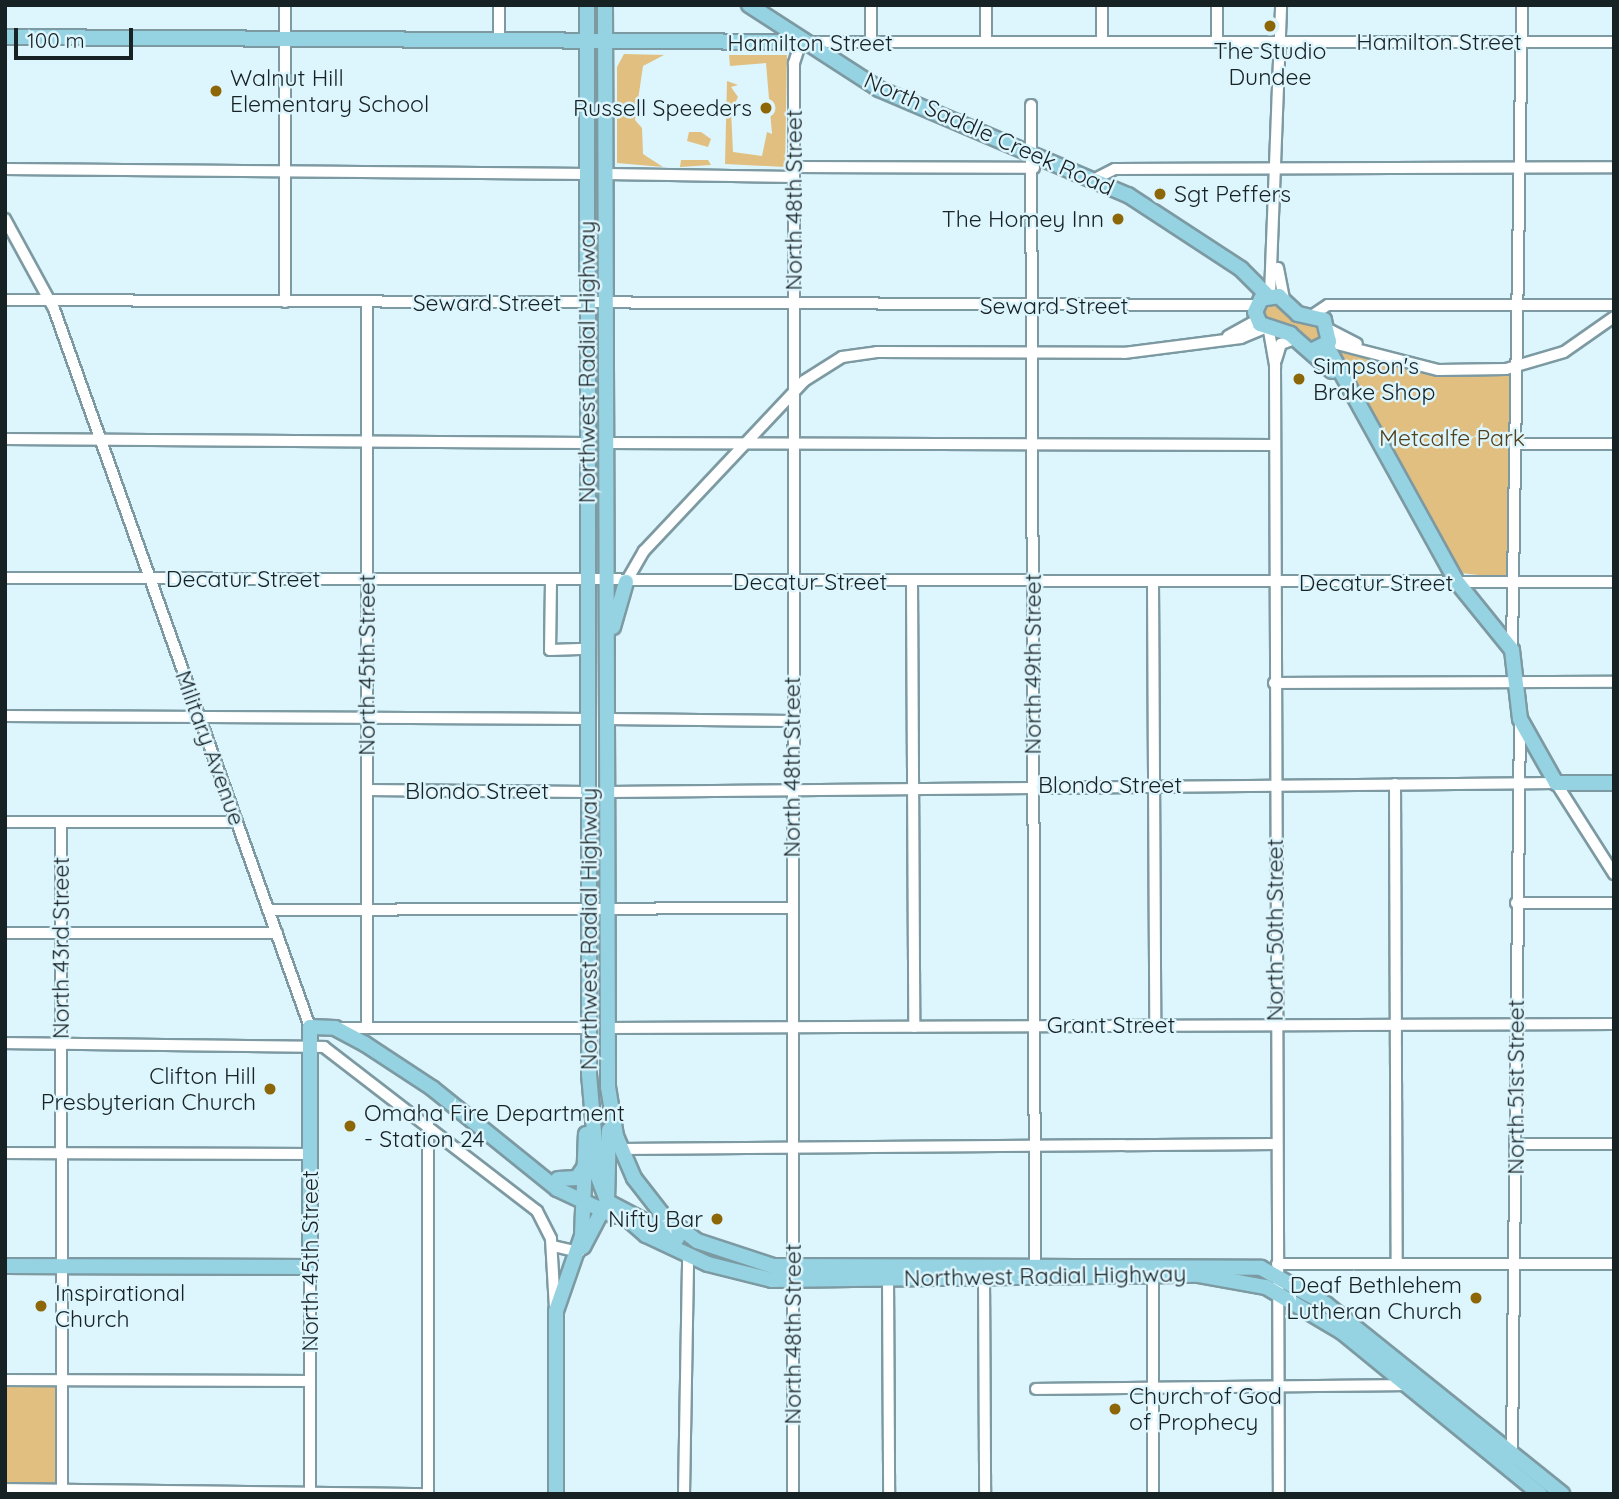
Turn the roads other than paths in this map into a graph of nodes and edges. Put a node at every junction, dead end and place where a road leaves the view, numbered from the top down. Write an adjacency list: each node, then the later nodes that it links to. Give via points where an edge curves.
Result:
1 (285, 5): 13 (street)
2 (499, 5): 15 (street)
3 (587, 5): 17 (main road, Northwest Radial Highway)
4 (605, 5): 18 (main road, Northwest Radial Highway)
5 (749, 5): 19 (main road, North Saddle Creek Road)
6 (871, 5): 24 (street)
7 (986, 5): 20 (street)
8 (1102, 5): 21 (street)
9 (1217, 5): 14 (street)
10 (1281, 5): 16 (street, North 50th Street)
11 (1522, 5): 22 (street)
12 (5, 37): 13 (main road, Hamilton Street)
13 (285, 39): 15 (main road, Hamilton Street); 31 (street)
14 (1217, 40): 16 (street, Hamilton Street); 21 (street, Hamilton Street)
15 (499, 41): 17 (main road, Hamilton Street)
16 (1278, 41): 22 (street, Hamilton Street); 29 (street, North 50th Street)
17 (589, 42): 18 (main road, Hamilton Street); 33 (main road, Northwest Radial Highway)
18 (607, 42): 19 (main road, Hamilton Street); 34 (main road, Northwest Radial Highway)
19 (801, 42): 24 (street, Hamilton Street); 26 (main road, North Saddle Creek Road, via 894,97); 32 (street, North 48th Street, via 794,63)
20 (986, 42): 21 (street, Hamilton Street); 24 (street, Hamilton Street)
21 (1102, 42)
22 (1521, 42): 23 (street, Hamilton Street); 27 (street)
23 (1614, 42)
24 (871, 43)
25 (1031, 106): 26 (street, North 49th Street)
26 (1034, 161): 32 (street); 35 (main road, North Saddle Creek Road); 46 (street, North 49th Street)
27 (1518, 167): 28 (street); 29 (street); 44 (street)
28 (1614, 167)
29 (1275, 168): 35 (street, via 1115,169); 48 (street, North 50th Street, via 1275,248)
30 (5, 169): 31 (street)
31 (285, 171): 33 (street); 39 (street)
32 (794, 172): 34 (street); 43 (street, North 48th Street)
33 (588, 174): 42 (main road, Northwest Radial Highway)
34 (607, 174): 41 (main road, Northwest Radial Highway)
35 (1095, 179): 48 (main road, North Saddle Creek Road, via 1228,262)
36 (5, 219): 38 (street, Military Avenue)
37 (5, 300): 38 (street, Seward Street)
38 (50, 300): 39 (street, Seward Street); 60 (street, Military Avenue)
39 (285, 302): 40 (street, Seward Street)
40 (367, 302): 42 (street, Seward Street); 61 (street, North 45th Street)
41 (607, 302): 42 (street, Seward Street); 43 (street, Seward Street); 63 (main road, Northwest Radial Highway)
42 (587, 304): 62 (main road, Northwest Radial Highway)
43 (793, 305): 46 (street, Seward Street); 58 (street, North 48th Street)
44 (1518, 305): 45 (street); 47 (street); 56 (street)
45 (1614, 305)
46 (1034, 306): 48 (street, Seward Street); 54 (street, North 49th Street)
47 (1338, 306): 49 (street); 51 (street, via 1328,312)
48 (1265, 310): 49 (main road); 52 (main road); 54 (street, via 1222,338 1141,352); 55 (street, North 50th Street)
49 (1313, 315): 51 (main road)
50 (1614, 317): 56 (street, via 1579,344)
51 (1328, 335): 53 (main road); 56 (street, via 1438,370); 57 (main road)
52 (1295, 340): 53 (main road); 55 (street, via 1281,344)
53 (1311, 351): 57 (main road)
54 (1034, 353): 58 (street, via 860,353 824,366); 67 (street, North 49th Street)
55 (1275, 366): 69 (street, North 50th Street)
56 (1518, 366): 68 (street)
57 (1340, 380): 79 (main road)
58 (793, 394): 65 (street); 66 (street, North 48th Street)
59 (5, 439): 60 (street)
60 (101, 440): 61 (street); 71 (street, Military Avenue)
61 (367, 442): 62 (street); 72 (street, North 45th Street)
62 (587, 443): 73 (main road, Northwest Radial Highway)
63 (607, 443): 65 (street); 75 (main road, Northwest Radial Highway)
64 (1614, 443): 68 (street)
65 (744, 444): 66 (street); 76 (street, via 644,551)
66 (793, 444): 67 (street); 77 (street, North 48th Street)
67 (1034, 444): 69 (street); 82 (street, North 49th Street)
68 (1517, 444): 80 (street)
69 (1275, 445): 84 (street, North 50th Street)
70 (5, 578): 71 (street, Decatur Street)
71 (150, 579): 72 (street, Decatur Street); 92 (street, Military Avenue)
72 (367, 580): 74 (street, Decatur Street); 93 (street, North 45th Street)
73 (588, 581): 74 (street, Decatur Street); 75 (street, Decatur Street); 85 (main road, Northwest Radial Highway)
74 (551, 582): 85 (street, via 551,650)
75 (607, 582): 76 (street, Decatur Street); 87 (main road, Northwest Radial Highway)
76 (626, 582): 77 (street, Decatur Street); 87 (main road)
77 (793, 582): 78 (street, Decatur Street); 97 (street, North 48th Street)
78 (912, 582): 82 (street, Decatur Street); 105 (street)
79 (1457, 582): 80 (street, Decatur Street); 84 (street, Decatur Street); 86 (main road)
80 (1517, 582): 81 (street, Decatur Street); 86 (street)
81 (1614, 582)
82 (1033, 583): 83 (street, Decatur Street); 102 (street, North 49th Street)
83 (1153, 583): 84 (street, Decatur Street); 103 (street)
84 (1275, 583): 90 (street, North 50th Street)
85 (587, 649): 94 (main road, Northwest Radial Highway)
86 (1512, 650): 88 (main road)
87 (607, 659): 95 (main road, Northwest Radial Highway)
88 (1517, 682): 89 (street); 90 (street); 96 (main road)
89 (1614, 682)
90 (1274, 683): 104 (street, North 50th Street)
91 (5, 716): 92 (street)
92 (200, 717): 93 (street); 112 (street, Military Avenue)
93 (366, 718): 94 (street); 106 (street, North 45th Street)
94 (588, 719): 108 (main road, Northwest Radial Highway)
95 (608, 719): 97 (street); 109 (main road, Northwest Radial Highway)
96 (1520, 719): 98 (main road); 101 (street, North 51st Street)
97 (792, 721): 107 (street, North 48th Street)
98 (1556, 783): 99 (main road, Blondo Street); 101 (street, Blondo Street); 113 (street)
99 (1614, 783)
100 (1395, 784): 101 (street, Blondo Street); 104 (street, Blondo Street); 125 (street)
101 (1516, 784): 115 (street, North 51st Street)
102 (1034, 785): 103 (street, Blondo Street); 105 (street, Blondo Street); 129 (street, North 49th Street)
103 (1154, 785): 104 (street, Blondo Street); 128 (street)
104 (1275, 785): 124 (street, North 50th Street)
105 (914, 786): 107 (street, Blondo Street); 131 (street)
106 (367, 790): 108 (street, Blondo Street); 119 (street, North 45th Street)
107 (792, 790): 109 (street, Blondo Street); 118 (street, North 48th Street)
108 (588, 792): 116 (main road, Northwest Radial Highway)
109 (608, 792): 117 (main road, Northwest Radial Highway)
110 (5, 822): 111 (street)
111 (61, 822): 112 (street); 122 (street, North 43rd Street)
112 (237, 822): 120 (street, Military Avenue)
113 (1614, 874)
114 (1614, 903): 115 (street)
115 (1516, 904): 126 (street, North 51st Street)
116 (588, 908): 117 (street); 119 (street); 134 (main road, Northwest Radial Highway)
117 (608, 908): 118 (street); 135 (main road, Northwest Radial Highway)
118 (792, 908): 136 (street, North 48th Street)
119 (366, 909): 120 (street); 133 (street, North 45th Street)
120 (268, 910): 123 (street, Military Avenue)
121 (5, 933): 122 (street)
122 (61, 933): 123 (street); 138 (street, North 43rd Street)
123 (276, 933): 130 (street, Military Avenue)
124 (1276, 1024): 125 (street, Grant Street); 128 (street, Grant Street); 143 (street, North 50th Street)
125 (1396, 1024): 126 (street, Grant Street); 163 (street)
126 (1516, 1024): 127 (street, Grant Street); 144 (street, North 51st Street)
127 (1614, 1024)
128 (1155, 1025): 129 (street, Grant Street)
129 (1034, 1026): 131 (street, Grant Street); 146 (street, North 49th Street)
130 (310, 1027): 132 (main road); 139 (main road, North 45th Street)
131 (914, 1027): 136 (street, Grant Street)
132 (335, 1028): 133 (street); 153 (main road, via 432,1088)
133 (367, 1028): 134 (street)
134 (589, 1028): 140 (main road, Northwest Radial Highway)
135 (608, 1028): 136 (street, Grant Street); 141 (main road, Northwest Radial Highway)
136 (793, 1028): 148 (street, North 48th Street)
137 (5, 1043): 138 (street)
138 (61, 1044): 139 (street); 150 (street, North 43rd Street)
139 (311, 1044): 142 (street, via 324,1047); 151 (main road, North 45th Street)
140 (589, 1073): 152 (main road); 156 (main road, Northwest Radial Highway, via 596,1165)
141 (608, 1087): 147 (main road, Northwest Radial Highway); 156 (main road)
142 (428, 1124): 159 (street, via 528,1202); 189 (street)
143 (1276, 1144): 146 (street); 170 (street, North 50th Street)
144 (1517, 1144): 145 (street); 164 (street, North 51st Street)
145 (1614, 1144)
146 (1034, 1146): 148 (street); 167 (street, North 49th Street)
147 (620, 1149): 148 (street); 162 (main road, Northwest Radial Highway, via 641,1190 673,1224)
148 (793, 1149): 171 (street, North 48th Street)
149 (5, 1153): 150 (street)
150 (61, 1154): 151 (street); 168 (street, North 43rd Street)
151 (310, 1154): 169 (main road, North 45th Street)
152 (585, 1166): 154 (main road, via 578,1178); 155 (main road)
153 (537, 1170): 154 (main road); 155 (main road)
154 (558, 1179): 155 (main road)
155 (585, 1197): 156 (main road); 160 (main road)
156 (605, 1205): 157 (main road, Northwest Radial Highway); 158 (main road); 162 (main road, via 707,1254)
157 (628, 1225): 158 (main road, via 610,1222); 161 (main road, Northwest Radial Highway)
158 (593, 1230): 160 (main road)
159 (553, 1246): 160 (street); 176 (street)
160 (579, 1252): 176 (main road)
161 (688, 1255): 171 (main road, Northwest Radial Highway, via 741,1274); 191 (street)
162 (740, 1259): 171 (main road, Northwest Radial Highway)
163 (1396, 1264): 164 (street); 170 (street)
164 (1517, 1264): 165 (street); 184 (street, North 51st Street)
165 (1614, 1264)
166 (5, 1266): 168 (main road)
167 (1035, 1266): 170 (main road, Northwest Radial Highway, via 1226,1263); 171 (main road, Northwest Radial Highway)
168 (62, 1267): 169 (main road); 178 (street, North 43rd Street)
169 (310, 1267): 179 (street, North 45th Street)
170 (1277, 1269): 175 (street, North 50th Street); 184 (main road, Northwest Radial Highway)
171 (793, 1274): 174 (main road, Northwest Radial Highway); 192 (street, North 48th Street)
172 (1153, 1275): 173 (main road, Northwest Radial Highway); 175 (main road, Northwest Radial Highway, via 1220,1276); 182 (street)
173 (984, 1276): 174 (main road, Northwest Radial Highway); 194 (street)
174 (888, 1278): 193 (street)
175 (1278, 1293): 180 (main road, Northwest Radial Highway); 181 (street, North 50th Street)
176 (556, 1311): 190 (main road)
177 (5, 1380): 178 (street)
178 (62, 1380): 179 (street); 187 (street, North 43rd Street)
179 (310, 1381): 188 (street, North 45th Street)
180 (1407, 1385): 181 (street); 186 (main road, Northwest Radial Highway)
181 (1279, 1386): 182 (street); 196 (street, North 50th Street)
182 (1153, 1388): 183 (street); 195 (street)
183 (1036, 1389)
184 (1512, 1455): 197 (main road, Northwest Radial Highway)
185 (5, 1489): 187 (street)
186 (1532, 1491)
187 (62, 1492): 188 (street)
188 (310, 1493): 189 (street)
189 (428, 1494)
190 (556, 1494)
191 (684, 1494)
192 (793, 1494)
193 (889, 1494)
194 (985, 1494)
195 (1153, 1494)
196 (1279, 1494)
197 (1562, 1494)

